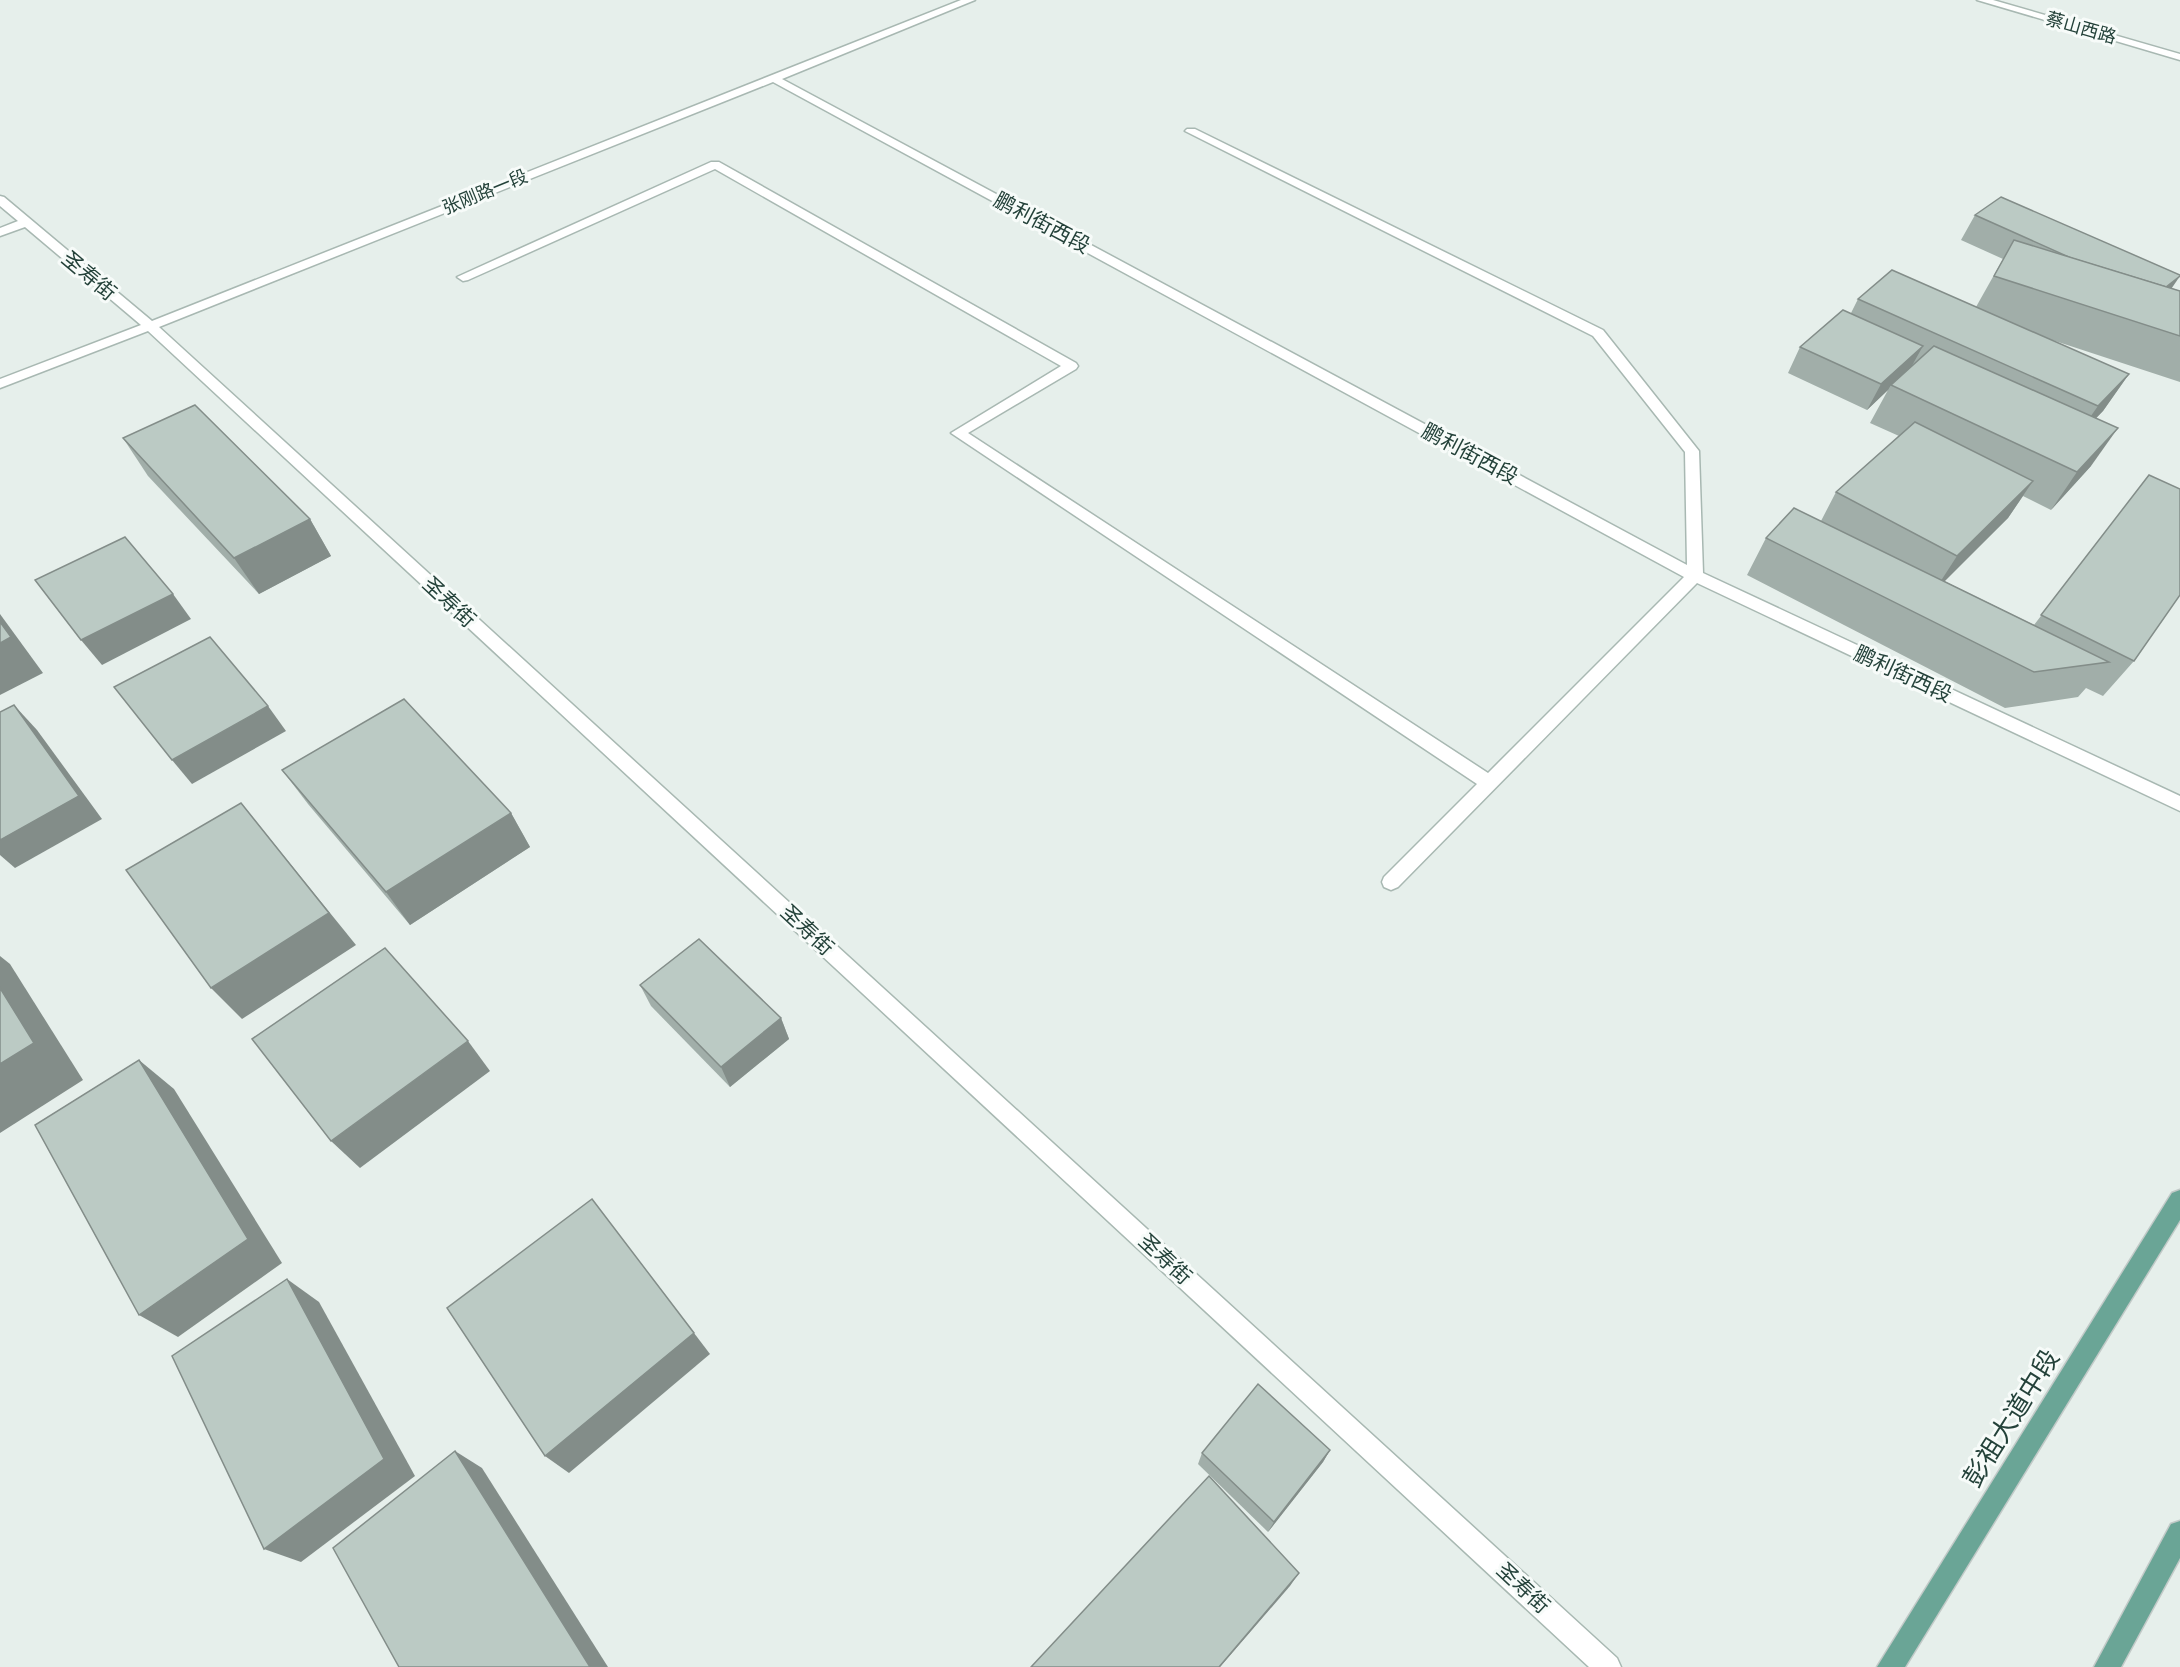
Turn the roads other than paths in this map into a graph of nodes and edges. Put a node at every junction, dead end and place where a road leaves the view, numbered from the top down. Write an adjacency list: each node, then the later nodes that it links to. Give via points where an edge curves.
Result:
1 (970, 0): 4 (street, 张刚路一段)
2 (1982, 0): 3 (street, 蔡山西路)
3 (2180, 57)
4 (773, 78): 10 (street, 张刚路一段); 12 (street, 鹏利街西段)
5 (1191, 131): 12 (street, via 1598,333 1692,451)
6 (0, 200): 7 (street, 圣寿街)
7 (25, 223): 8 (street); 10 (street, 圣寿街)
8 (0, 232)
9 (463, 277): 13 (street, via 715,164 1071,366 957,433)
10 (150, 326): 11 (street, 张刚路一段); 18 (street, 圣寿街)
11 (0, 384)
12 (1695, 576): 13 (street); 14 (street, 鹏利街西段)
13 (1490, 783): 15 (street)
14 (2180, 804)
15 (1392, 882)
16 (2180, 1200): 19 (main road, 彭祖大道中段)
17 (2180, 1533): 20 (main road)
18 (1608, 1667)
19 (1890, 1667)
20 (2107, 1667)

